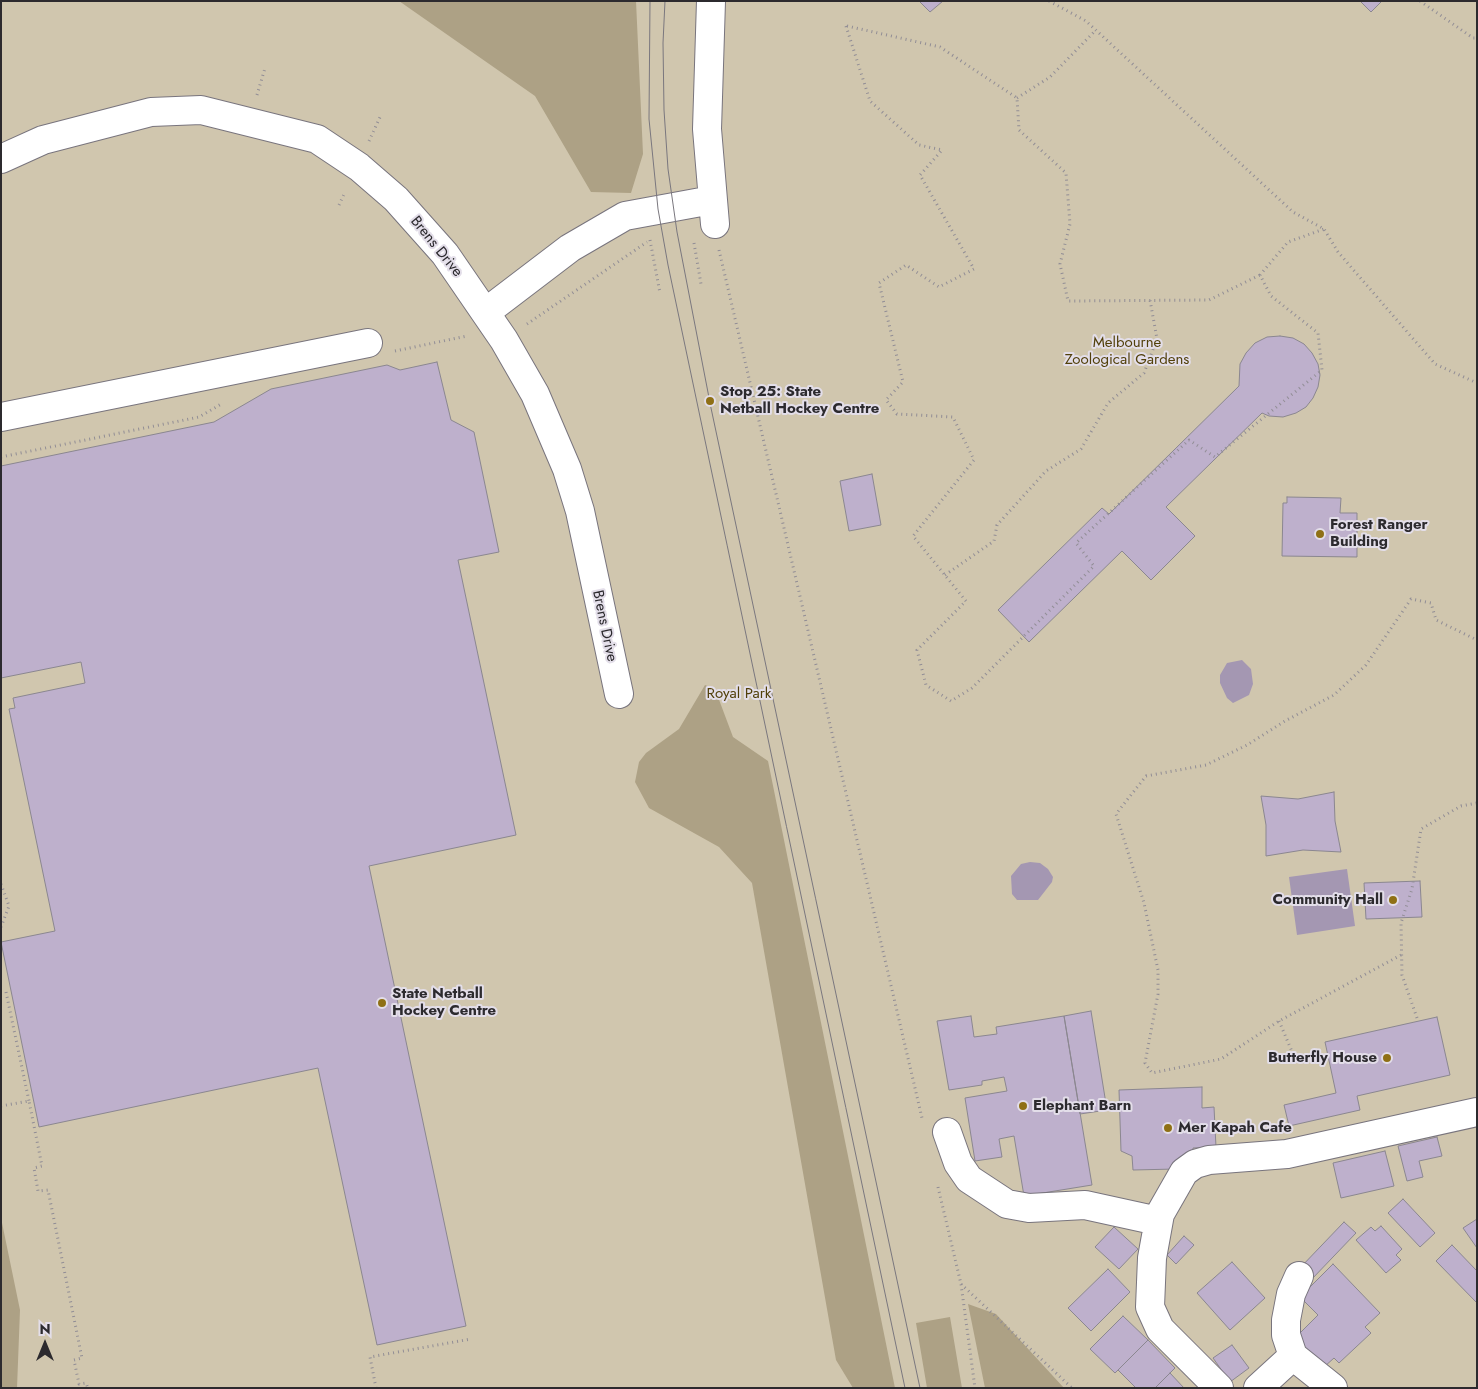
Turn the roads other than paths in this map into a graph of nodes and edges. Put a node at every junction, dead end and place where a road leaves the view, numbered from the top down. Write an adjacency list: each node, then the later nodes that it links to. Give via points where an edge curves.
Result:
1 (711, 1): 3 (street, via 707,221 625,216 570,248)
2 (1, 159): 3 (street, Brens Drive, via 43,140 151,112 201,110 317,139 359,167 396,199 445,254)
3 (486, 312): 6 (street, Brens Drive, via 535,394 567,469 580,511)
4 (368, 344): 5 (street)
5 (1, 417)
6 (619, 694)
7 (1477, 1112): 9 (street, via 1293,1153 1226,1158 1195,1164 1174,1186)
8 (947, 1132): 9 (street, via 958,1163 969,1179 1007,1204 1028,1208 1085,1205)
9 (1158, 1221): 12 (street, via 1150,1290 1154,1318 1160,1329)
10 (1299, 1276): 11 (street, via 1291,1294 1286,1320 1286,1335)
11 (1293, 1356): 13 (street); 14 (street)
12 (1219, 1388)
13 (1258, 1388)
14 (1333, 1388)

